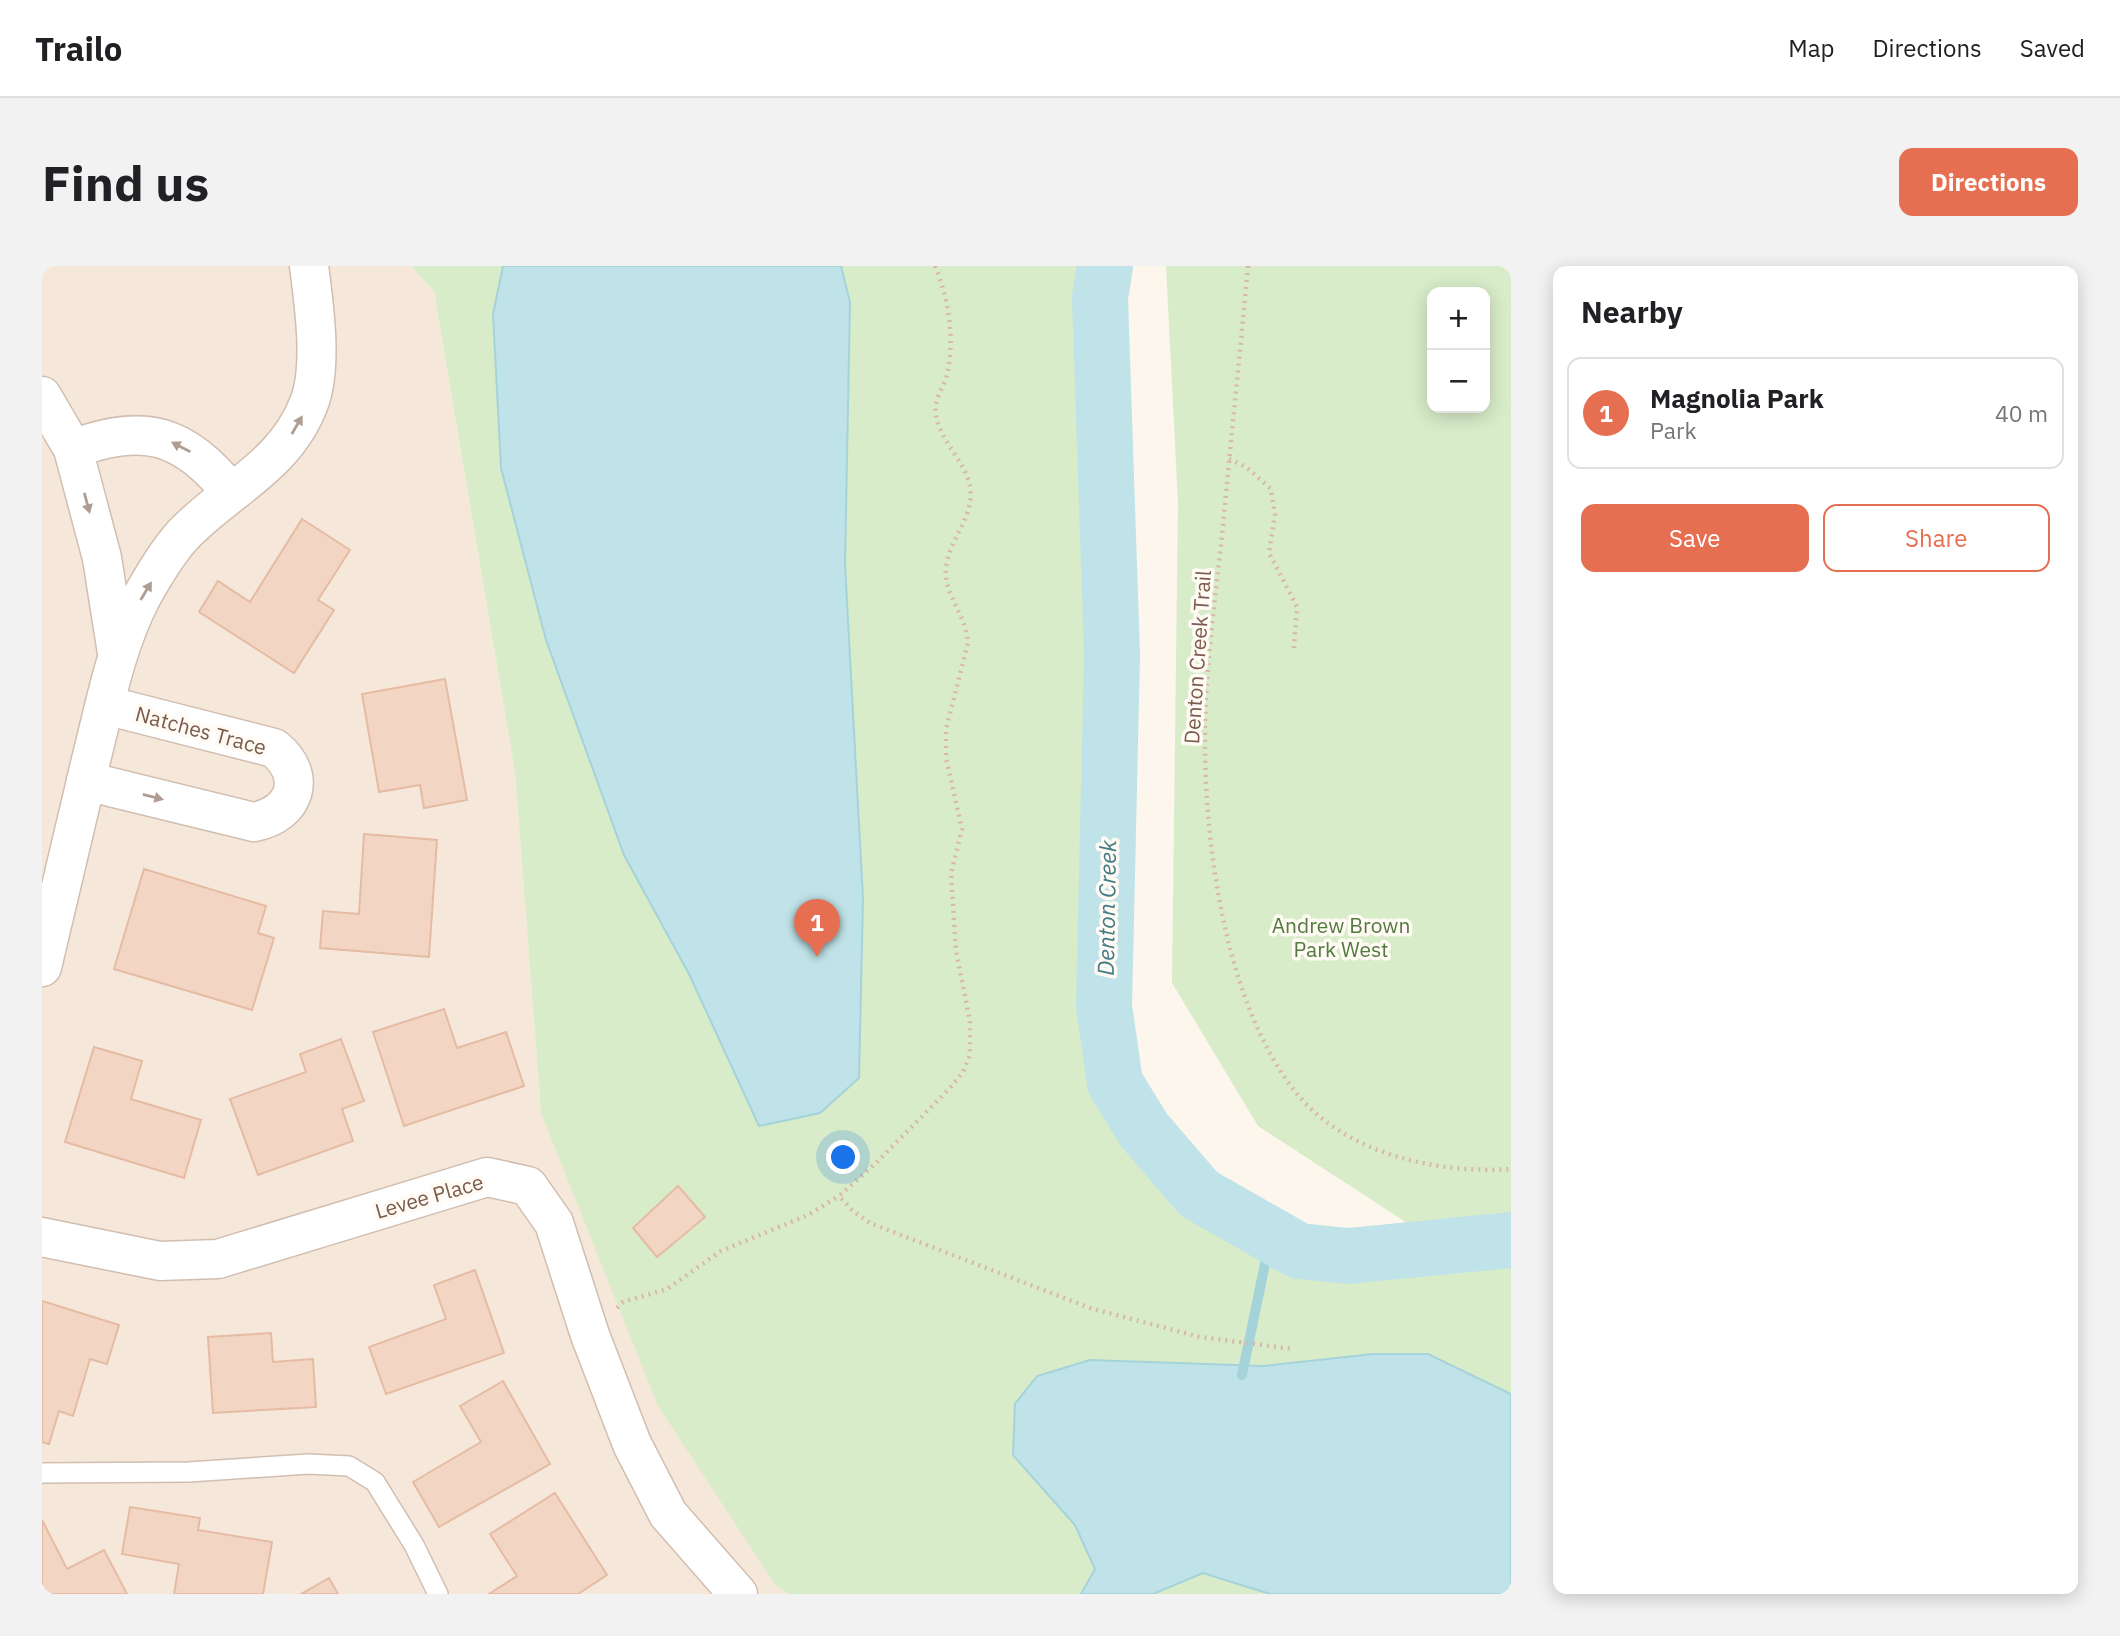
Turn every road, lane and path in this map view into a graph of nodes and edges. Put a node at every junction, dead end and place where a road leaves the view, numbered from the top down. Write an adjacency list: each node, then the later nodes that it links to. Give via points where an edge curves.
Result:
1 (309, 266): 7 (street, one-way to 1, via 262,471 290,437 310,402 315,327)
2 (935, 266): 15 (path, via 949,309 950,350 936,405 937,420 962,464 971,500 946,570 968,643 946,729 946,758 962,830 951,874 956,951 971,1021 970,1055 950,1088)
3 (1248, 266): 6 (path, Denton Creek Trail)
4 (42, 396): 5 (street)
5 (73, 449): 7 (street, one-way to 5, via 198,457 178,444 143,434 107,436); 9 (street, one-way to 9, via 102,558)
6 (1229, 459): 8 (path, via 1271,489 1275,515 1269,553 1297,607); 14 (path, Denton Creek Trail, via 1206,700 1207,799 1216,886 1248,1004 1270,1053 1298,1096 1367,1147 1406,1160)
7 (231, 492): 9 (street, one-way to 7, via 142,597 181,537)
8 (1294, 648)
9 (117, 653): 10 (street)
10 (105, 705): 11 (street); 11 (street, Natches Trace, one-way to 10, via 254,822 278,814 292,792 291,767 274,748)
11 (86, 781): 12 (street)
12 (48, 912): 13 (street)
13 (42, 967)
14 (1511, 1168)
15 (839, 1196): 17 (path, via 808,1215 721,1251 667,1289 623,1302); 18 (path, via 870,1223 1090,1308 1200,1336)
16 (42, 1237): 17 (street, Levee Place, via 160,1261 218,1259 487,1177 528,1186 554,1223)
17 (590, 1335): 21 (street, Levee Place, via 632,1444 667,1514)
18 (1293, 1349)
19 (42, 1473): 20 (lane, via 349,1466 375,1482)
20 (438, 1594)
21 (738, 1594)

